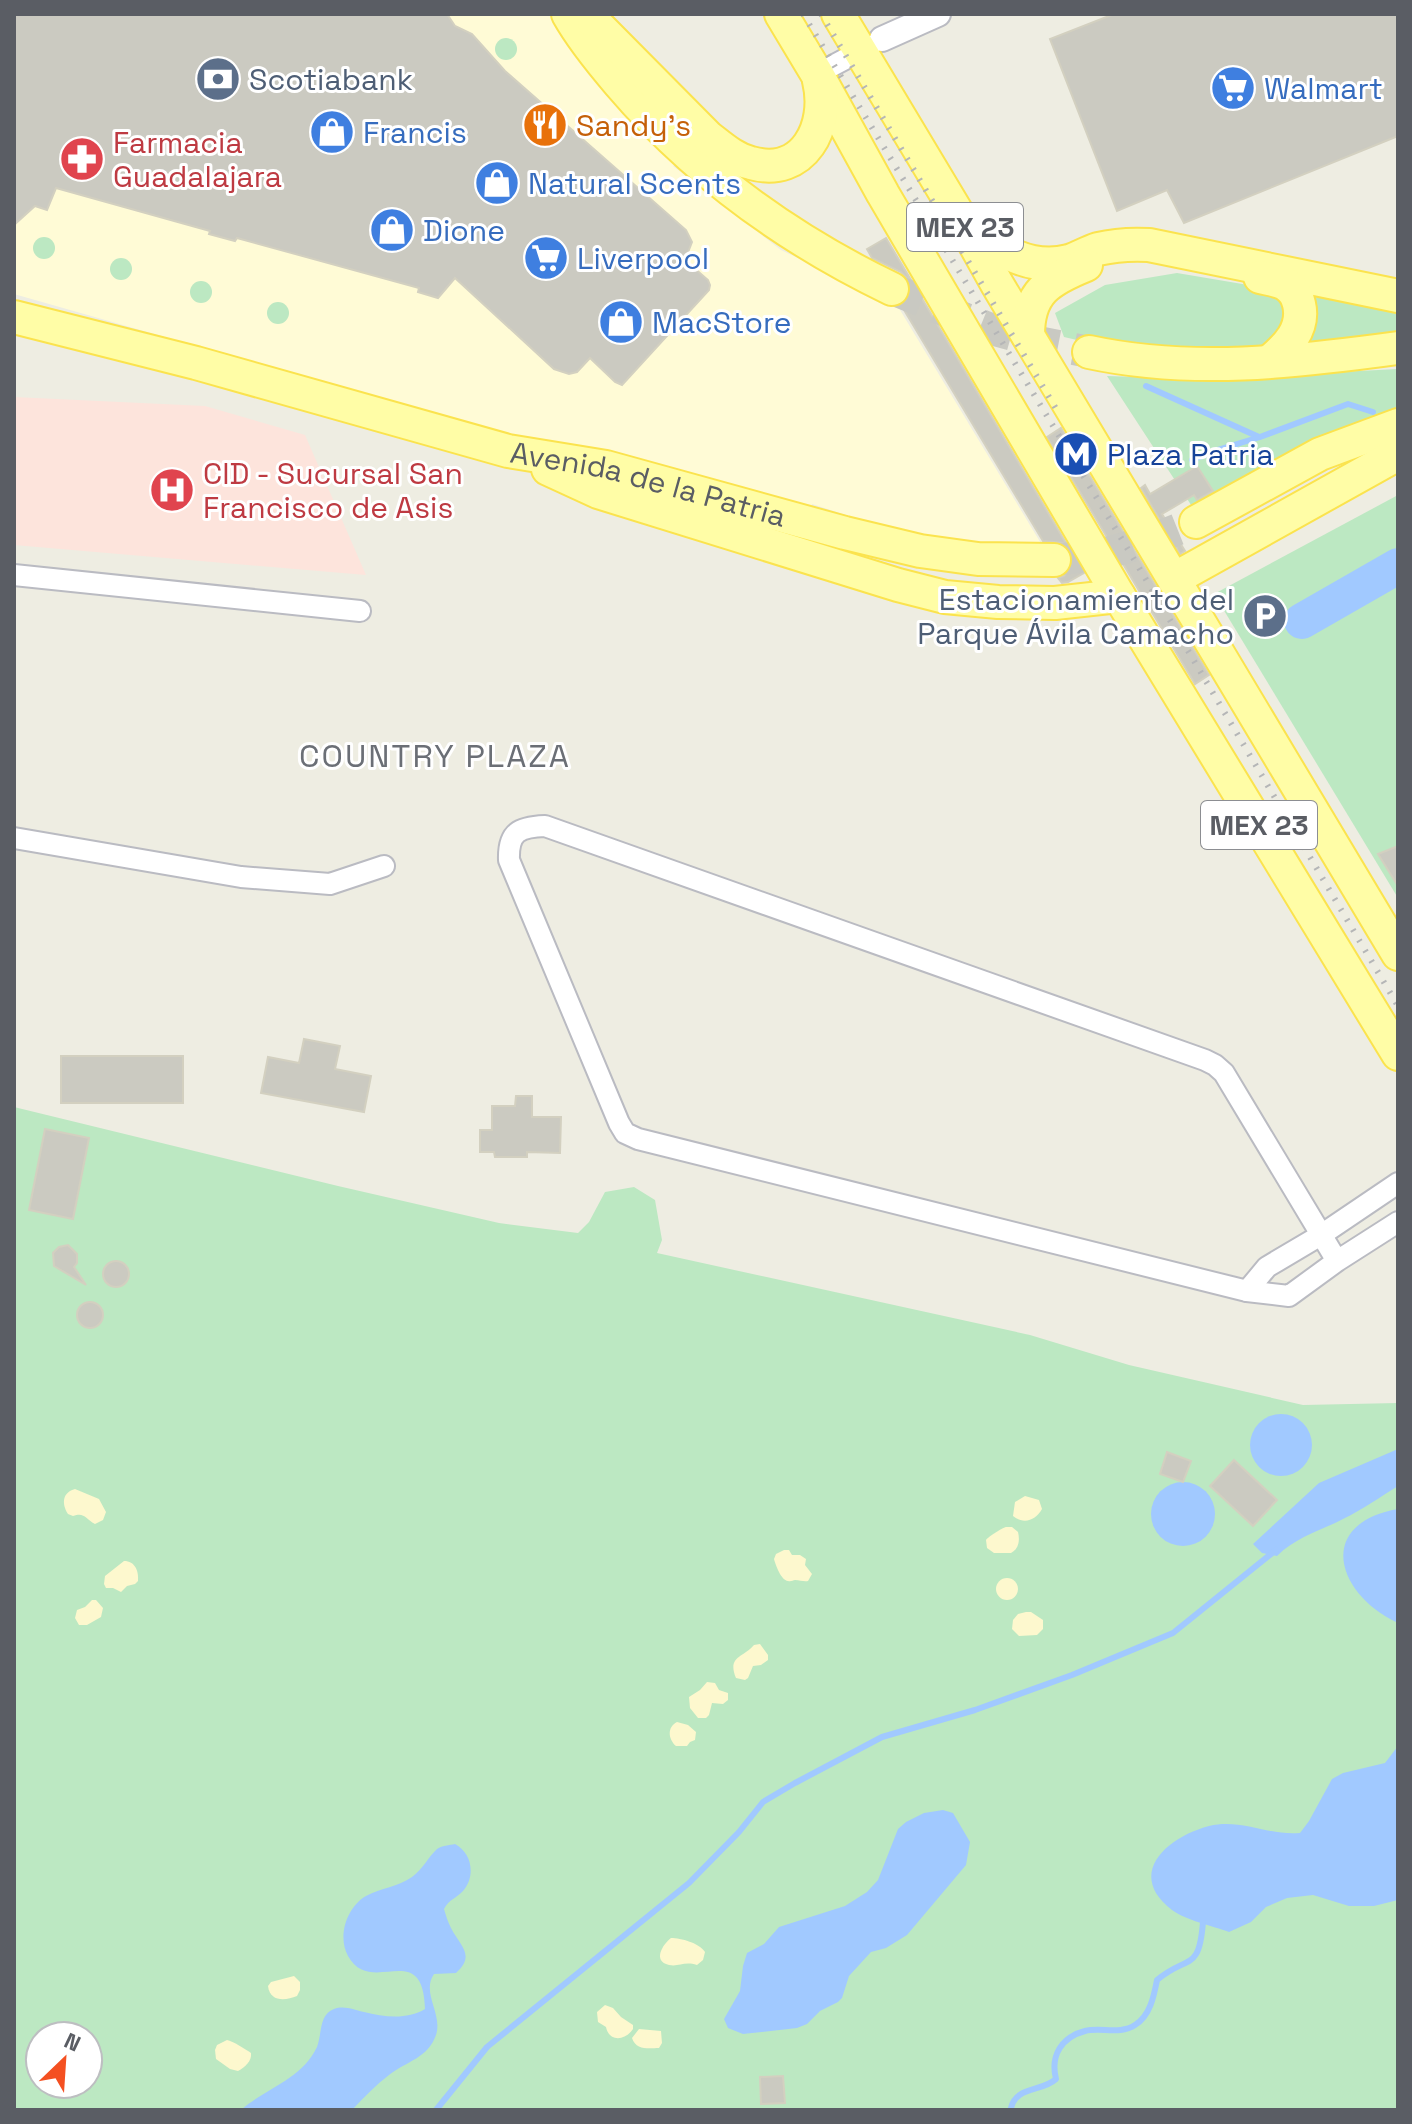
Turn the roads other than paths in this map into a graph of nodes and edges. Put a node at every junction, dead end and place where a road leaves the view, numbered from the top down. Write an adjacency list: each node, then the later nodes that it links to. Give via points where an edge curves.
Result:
1 (568, 14): 9 (main road, via 638,105 714,178 792,234)
2 (586, 14): 7 (main road, via 708,137 750,163 788,162 809,146 822,111)
3 (781, 14): 7 (main road, MEX 23)
4 (838, 14): 6 (main road, MEX 23)
5 (938, 14): 6 (street)
6 (871, 45): 7 (street); 8 (main road, MEX 23)
7 (817, 74): 23 (main road, MEX 23)
8 (958, 214): 10 (main road, via 999,248 1035,262 1058,263 1114,246 1149,245); 12 (main road, MEX 23)
9 (892, 289)
10 (1398, 296)
11 (14, 317): 17 (main road, Avenida de la Patria)
12 (1028, 335): 15 (main road, via 1030,309 1049,283 1091,263 1153,254 1276,280 1291,289 1299,325 1289,344); 22 (main road, MEX 23)
13 (1398, 348): 15 (main road)
14 (1089, 352): 15 (main road, via 1169,364)
15 (1269, 362)
16 (1398, 425): 19 (main road, via 1320,454)
17 (508, 451): 20 (main road, Avenida de la Patria, via 606,467 920,551 978,559); 23 (main road, via 598,492 945,597 1055,603)
18 (1398, 454): 22 (main road)
19 (1196, 522)
20 (1054, 560)
21 (14, 575): 24 (street)
22 (1174, 579): 26 (main road, MEX 23)
23 (1119, 596): 25 (main road, MEX 23)
24 (360, 611)
25 (1192, 715): 26 (main road, via 1253,794 1265,802 1275,800 1283,784); 30 (main road, MEX 23)
26 (1277, 750): 29 (main road, MEX 23)
27 (14, 838): 28 (street, via 241,877 315,883 330,884)
28 (384, 866)
29 (1398, 954)
30 (1398, 1054)
31 (1398, 1183): 33 (street)
32 (1398, 1222): 34 (street)
33 (1321, 1235): 34 (street); 35 (street, via 1267,1267); 35 (street, via 1224,1073 1205,1060 545,826 529,827 508,844 509,860 625,1133)
34 (1337, 1261): 35 (street, via 1289,1296)
35 (1247, 1291)

